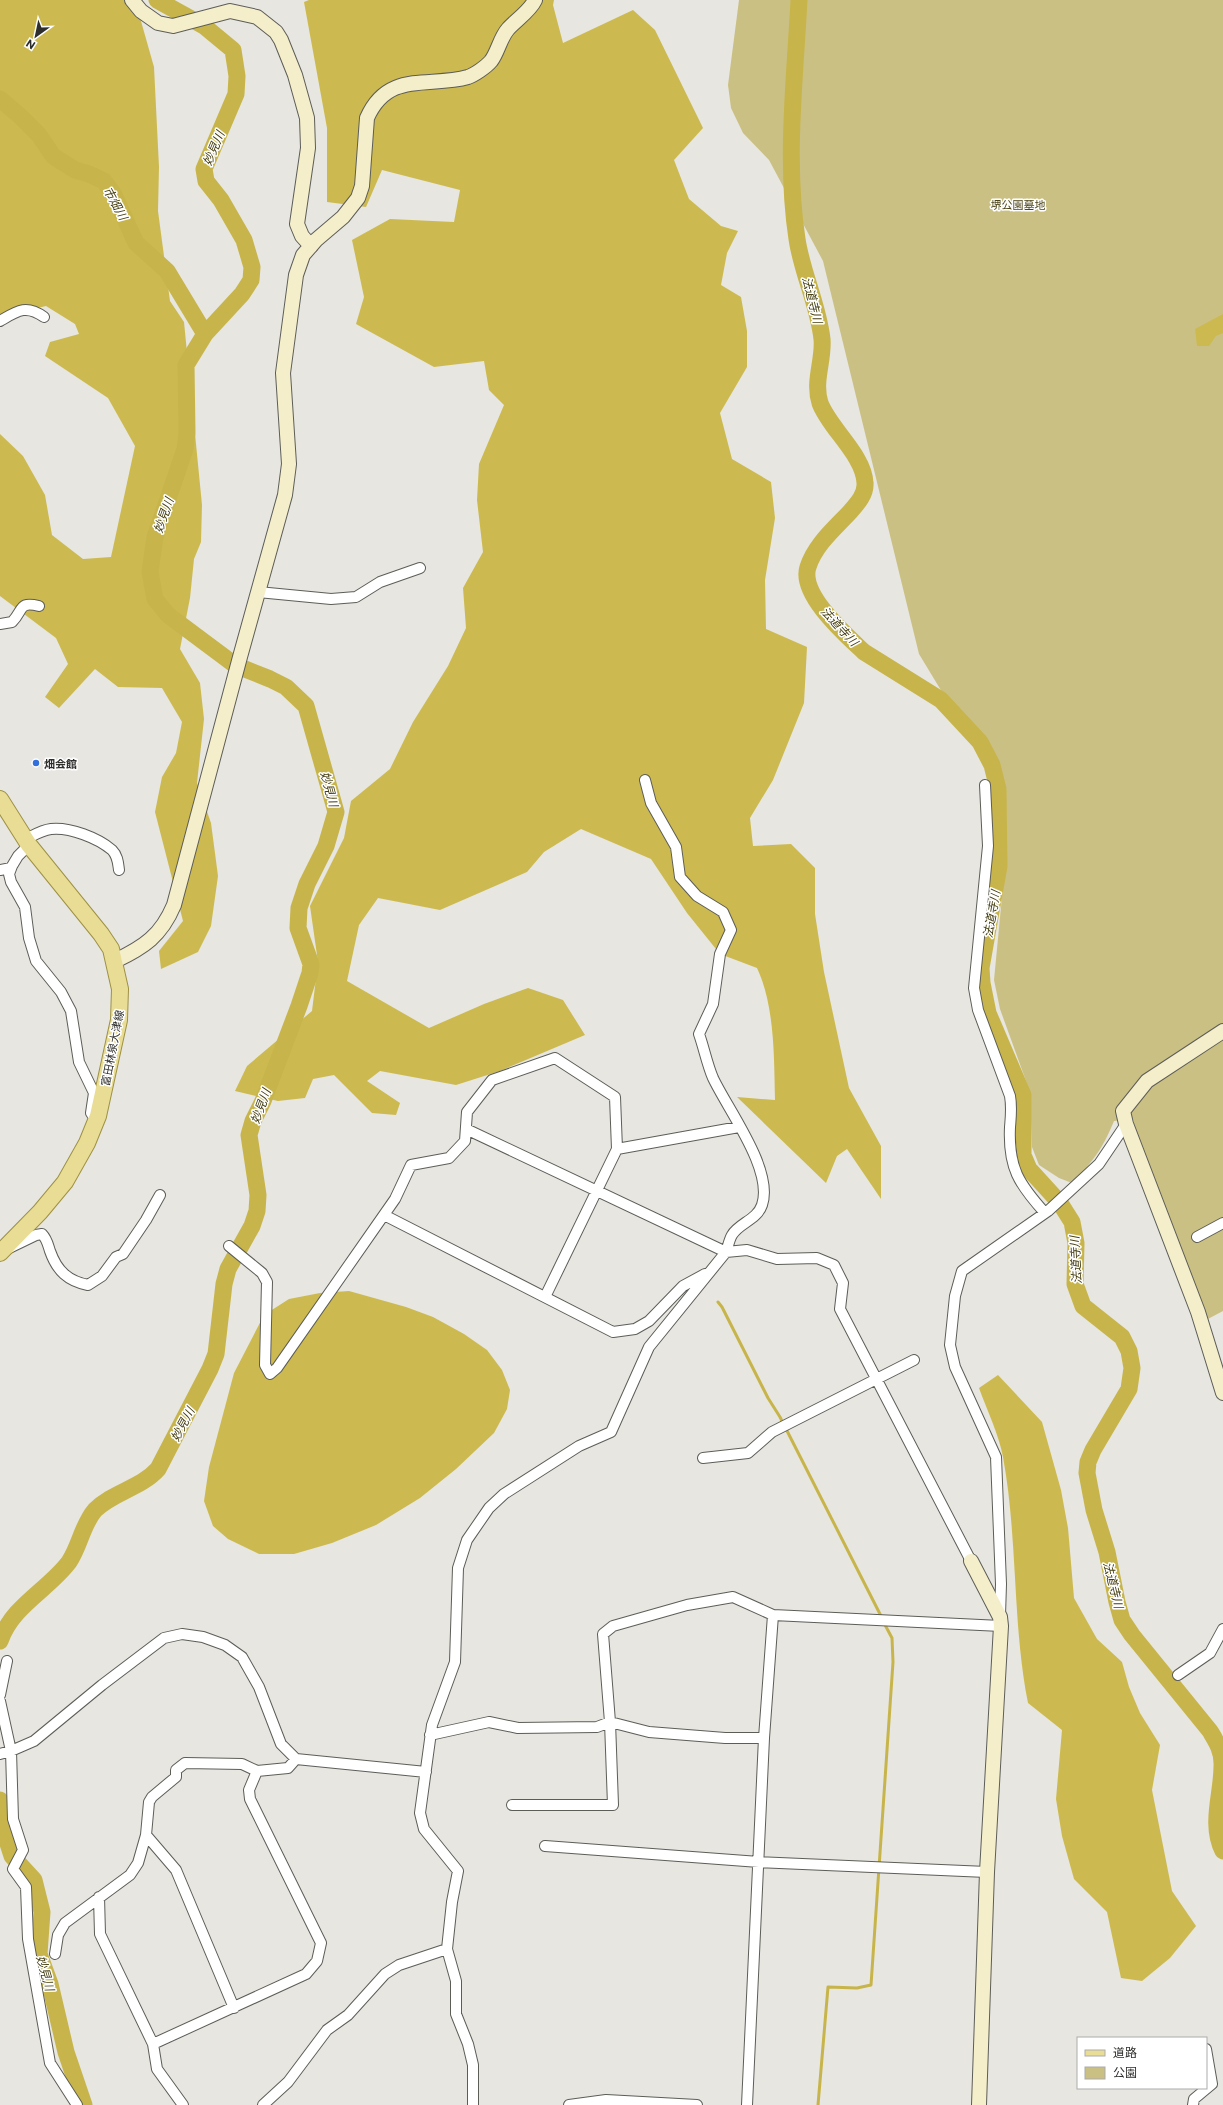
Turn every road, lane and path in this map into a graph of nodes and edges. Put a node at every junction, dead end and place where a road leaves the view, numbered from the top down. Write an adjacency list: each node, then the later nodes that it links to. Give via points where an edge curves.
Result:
1 (132, 0): 3 (street, via 141,11 158,22 173,26 230,11 246,13 266,23 281,40 295,75 307,118 308,148 297,224 302,236)
2 (535, 0): 3 (street, via 507,30 490,62 469,77 402,84 381,97 367,118 362,186 358,198)
3 (311, 246): 7 (street, via 303,255 296,275 283,373 289,464 285,496)
4 (44, 316): 5 (street, via 28,309 20,310)
5 (0, 321)
6 (420, 568): 7 (street, via 380,582 356,597 331,599)
7 (258, 592): 17 (street, via 169,917 143,947)
8 (39, 606): 9 (street, via 23,605 12,622)
9 (0, 624)
10 (645, 780): 21 (street, via 651,803 676,847 680,877 697,896 723,912 731,930 720,954 713,1004 699,1034 713,1076)
11 (985, 785): 26 (street, via 988,846 974,988 978,1010 1010,1096 1013,1168 1023,1188)
12 (0, 800): 13 (main road, 富田林泉大津線)
13 (28, 842): 14 (street); 16 (street, via 51,829 75,832 98,841 113,851 118,859); 17 (main road, 富田林泉大津線, via 101,934)
14 (11, 868): 15 (street); 19 (street, via 11,882 25,907 32,951 71,1011 79,1062 94,1093 91,1113)
15 (0, 870)
16 (119, 870)
17 (115, 961): 19 (main road, 富田林泉大津線, via 120,989 119,1020)
18 (1223, 1031): 20 (street, via 1147,1081 1123,1111)
19 (96, 1121): 31 (main road, 富田林泉大津線, via 65,1182)
20 (1126, 1124): 26 (street, via 1099,1164); 37 (street, via 1198,1312)
21 (739, 1127): 23 (street); 32 (street, via 755,1153 765,1189 762,1206 753,1218 732,1234)
22 (466, 1129): 23 (street, via 467,1112 492,1080 555,1058 615,1097); 24 (street); 27 (street, via 465,1141 449,1158 411,1164 395,1199)
23 (617, 1149): 24 (street)
24 (597, 1190): 32 (street); 34 (street)
25 (160, 1195): 31 (street, via 123,1254 116,1257 102,1276 88,1285 68,1278 60,1271 42,1234)
26 (1046, 1212): 41 (street, via 962,1271 955,1296 950,1345 955,1367 996,1457)
27 (384, 1215): 30 (street, via 278,1368 270,1374 264,1365 266,1282 262,1273); 34 (street)
28 (1223, 1223): 29 (street)
29 (1197, 1237)
30 (229, 1246)
31 (1, 1252)
32 (726, 1252): 33 (street); 36 (street, via 747,1250 777,1259 817,1258 834,1265 843,1283 840,1309)
33 (711, 1271): 34 (street, via 683,1286 649,1321 635,1329 613,1332); 48 (street, via 649,1348 611,1432 579,1446 504,1494 489,1508 467,1540 458,1568 455,1662)
34 (545, 1297)
35 (914, 1360): 36 (street)
36 (877, 1378): 38 (street, via 772,1432 748,1453); 39 (street)
37 (1223, 1393)
38 (702, 1458)
39 (971, 1561): 41 (street)
40 (773, 1615): 41 (street); 47 (street, via 733,1598 687,1605 613,1626 604,1634); 49 (street)
41 (1000, 1622): 59 (street)
42 (1223, 1629): 44 (street, via 1210,1652)
43 (7, 1661): 45 (street)
44 (1178, 1675)
45 (0, 1695)
46 (0, 1701): 50 (street)
47 (610, 1722): 48 (street, via 597,1727 518,1728 489,1722); 49 (street, via 649,1732 725,1738); 55 (street, via 613,1805)
48 (430, 1735): 54 (street)
49 (764, 1738): 58 (street)
50 (11, 1751): 51 (street); 52 (street, via 34,1741 164,1638 182,1634 211,1639 242,1657 259,1687 280,1744); 69 (street, via 13,1819 23,1850 13,1869 26,1887 28,1939 50,2063)
51 (0, 1754)
52 (296, 1759): 53 (street, via 288,1768); 54 (street)
53 (257, 1771): 56 (street, via 242,1764 185,1763 176,1770 176,1777 149,1802); 63 (street, via 249,1790 250,1798 321,1943 317,1961 306,1974)
54 (426, 1772): 61 (street, via 420,1812 424,1829 458,1871 452,1902)
55 (512, 1804)
56 (146, 1835): 60 (street, via 135,1869); 63 (street, via 176,1870)
57 (545, 1846): 58 (street)
58 (759, 1862): 59 (street); 74 (street)
59 (987, 1872): 75 (street)
60 (98, 1897): 62 (street, via 66,1923 58,1935); 64 (street, via 100,1934)
61 (448, 1949): 68 (street, via 399,1965 385,1974 348,2015 327,2030 288,2082); 71 (street, via 456,1982 456,2014 473,2065)
62 (55, 1954)
63 (234, 2008): 64 (street)
64 (153, 2044): 70 (street, via 157,2069)
65 (1207, 2055): 66 (street, via 1212,2084)
66 (1207, 2088)
67 (1206, 2089): 76 (street, via 1194,2099)
68 (265, 2104)
69 (77, 2105)
70 (183, 2105)
71 (473, 2105)
72 (570, 2105): 73 (street, via 606,2100)
73 (697, 2105)
74 (747, 2105)
75 (979, 2105)
76 (1193, 2105)

